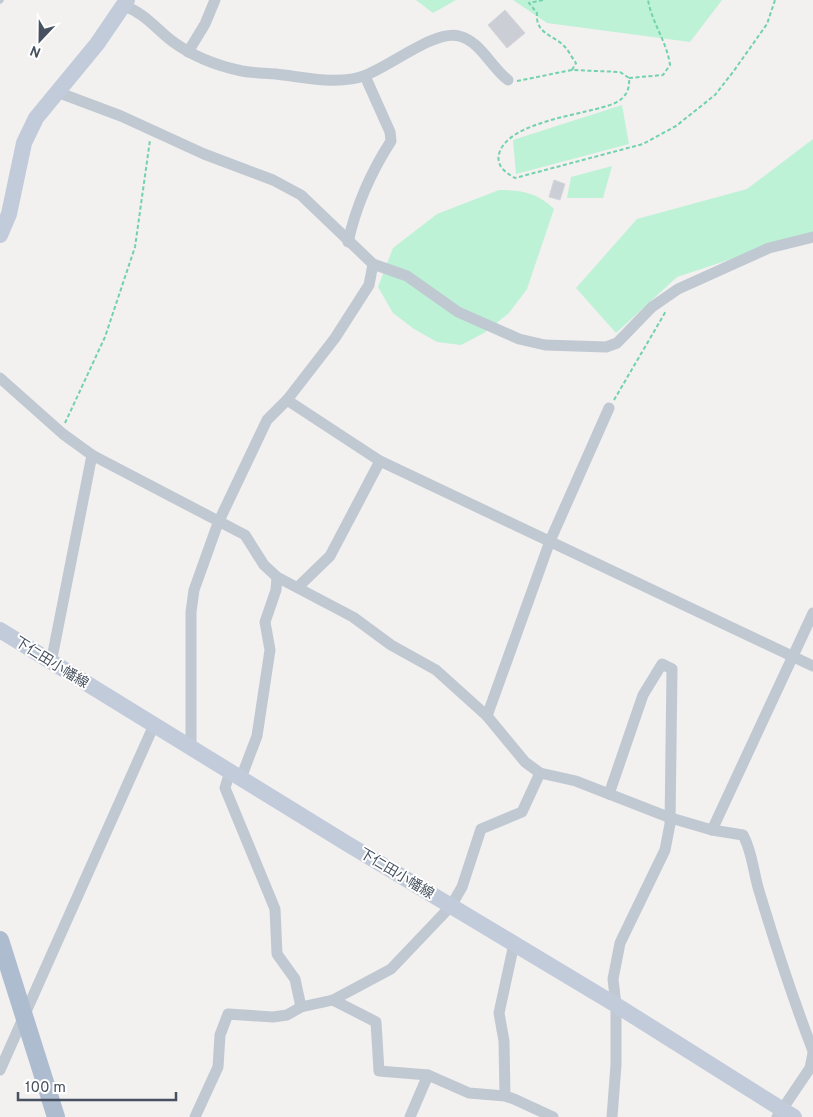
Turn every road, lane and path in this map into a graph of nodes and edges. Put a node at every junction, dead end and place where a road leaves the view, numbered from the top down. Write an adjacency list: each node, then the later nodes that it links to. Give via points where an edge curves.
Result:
1 (215, 0): 6 (street)
2 (543, 0): 7 (path, via 529,3 537,13 536,19 542,29 551,39 565,46 576,63)
3 (648, 0): 9 (path, via 670,65 663,75)
4 (775, 0): 9 (path, via 767,24 715,95 676,126 643,144 521,177 515,178 502,168 499,153 510,137 616,102 630,87)
5 (126, 3): 6 (street); 11 (main road, via 98,44)
6 (188, 52): 8 (street, via 243,71 345,80)
7 (572, 70): 9 (path, via 620,72); 10 (path, via 520,82)
8 (365, 76): 10 (street, via 436,38 456,35 472,41 496,71); 15 (street, via 391,141 375,166)
9 (630, 78)
10 (508, 80)
11 (57, 92): 12 (street); 13 (main road, via 36,118 24,143 9,214)
12 (152, 131): 15 (street, via 280,184 301,196); 21 (path, via 135,246 105,336)
13 (0, 235)
14 (813, 237): 17 (street, via 769,248)
15 (348, 242): 16 (street)
16 (373, 264): 17 (street, via 407,276 458,312 519,339 545,345 606,347 617,343 652,307); 19 (street, via 370,285 335,338)
17 (669, 296): 20 (path, via 667,308)
18 (0, 378): 21 (street)
19 (287, 400): 23 (street); 24 (street, via 267,420)
20 (609, 408): 25 (street)
21 (60, 432): 22 (street)
22 (92, 455): 24 (street); 31 (street)
23 (380, 462): 25 (street); 27 (street, via 330,556)
24 (218, 523): 26 (street, via 245,536 264,565); 35 (street, via 194,590)
25 (550, 541): 30 (street); 33 (street)
26 (277, 577): 27 (street); 37 (street, via 265,622 270,650 257,736)
27 (298, 587): 33 (street, via 353,617 391,645 436,670)
28 (813, 613): 30 (street)
29 (0, 630): 31 (main road, 下仁田小幡線)
30 (793, 657): 32 (street); 40 (street)
31 (51, 663): 34 (main road, 下仁田小幡線)
32 (813, 666)
33 (487, 716): 36 (street, via 525,762)
34 (154, 725): 35 (main road, 下仁田小幡線); 47 (street)
35 (192, 748): 37 (main road, 下仁田小幡線)
36 (540, 773): 38 (street, via 576,781); 41 (street, via 522,812 481,829 462,887)
37 (236, 774): 41 (main road, 下仁田小幡線); 46 (street, via 225,788 275,909 277,954 295,979)
38 (609, 794): 39 (street); 39 (street, via 644,695 662,664 672,669)
39 (671, 818): 40 (street); 45 (street, via 665,850 620,942 613,979)
40 (712, 830): 48 (street, via 743,835 751,849 752,871)
41 (452, 906): 43 (main road, 下仁田小幡線); 44 (street, via 391,969)
42 (0, 940): 47 (main road)
43 (514, 944): 45 (main road, 下仁田小幡線); 51 (street, via 499,1012 504,1042)
44 (333, 1000): 46 (street); 50 (street, via 376,1022 378,1070)
45 (616, 1005): 52 (main road, 下仁田小幡線); 57 (street)
46 (301, 1007): 54 (street, via 273,1018 228,1014 220,1035 218,1067)
47 (23, 1017): 49 (street); 53 (main road)
48 (813, 1052): 52 (street, via 810,1068)
49 (0, 1070)
50 (428, 1075): 51 (street, via 469,1093); 55 (street)
51 (505, 1096): 56 (street)
52 (785, 1115)
53 (56, 1117)
54 (195, 1117)
55 (410, 1117)
56 (553, 1117)
57 (612, 1117)

